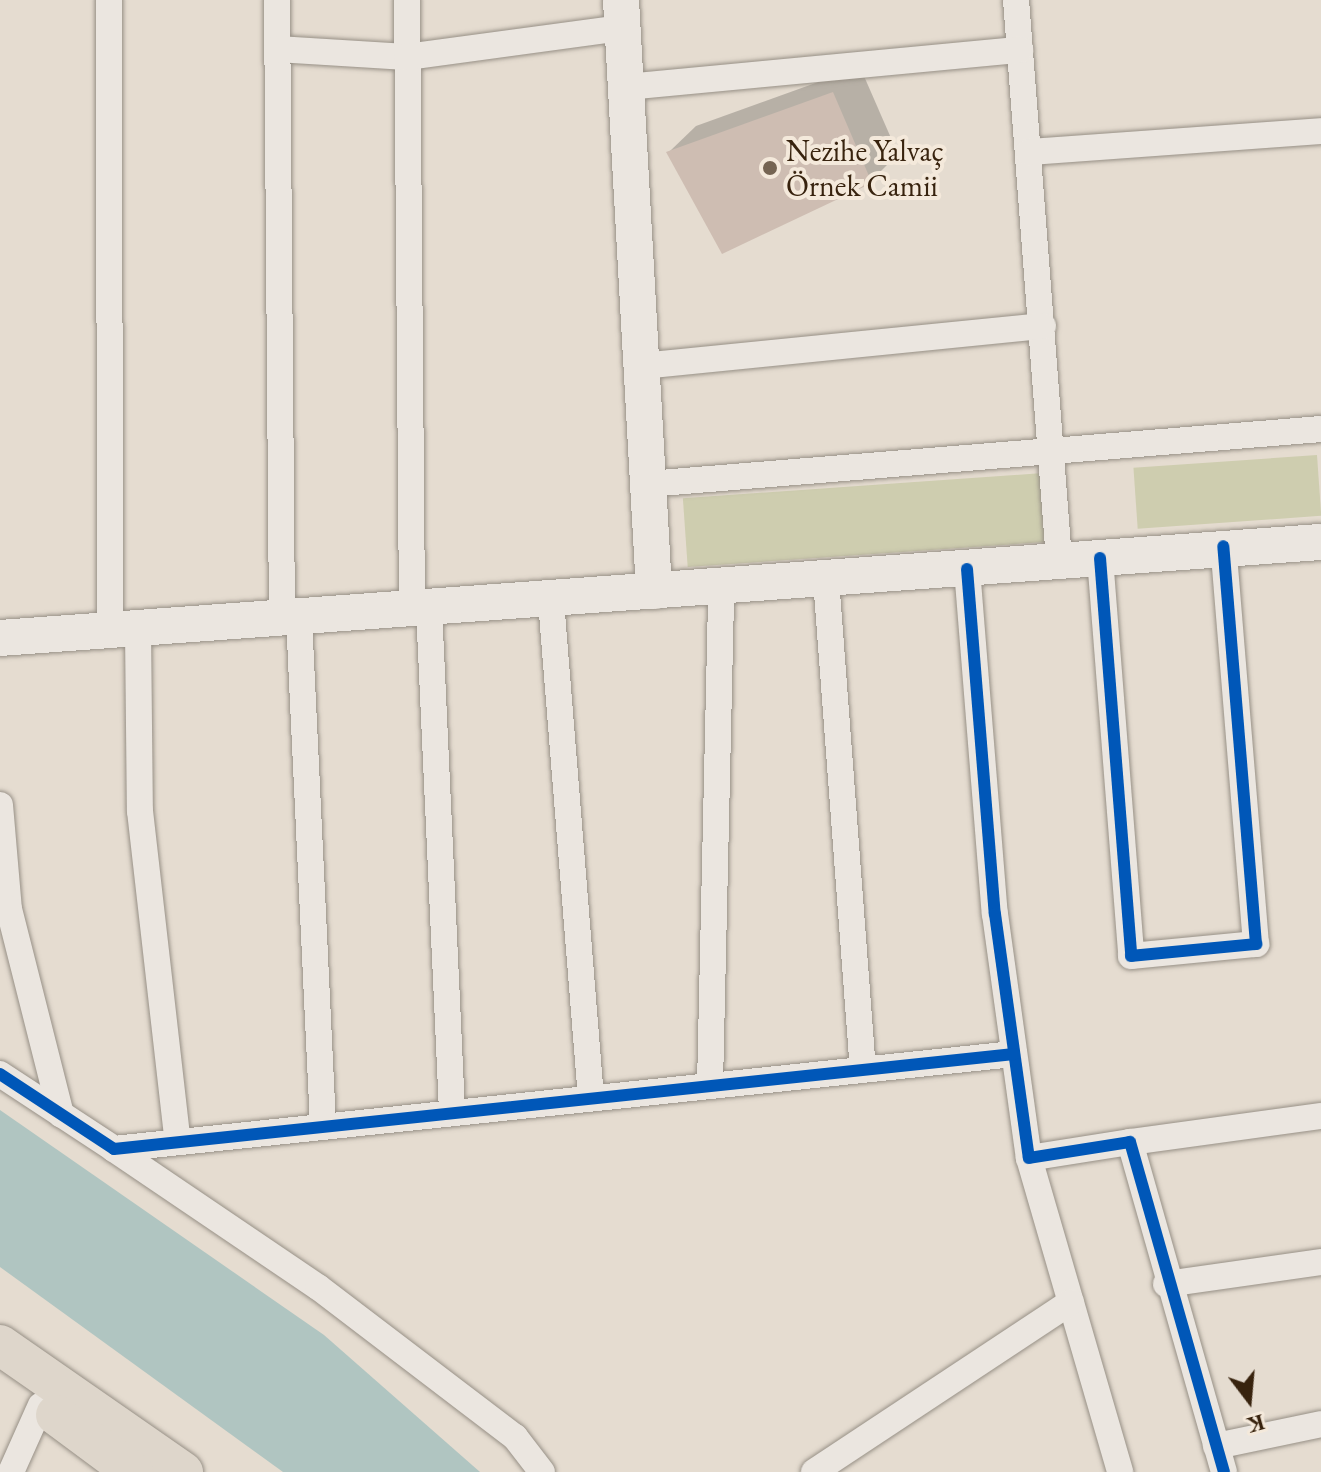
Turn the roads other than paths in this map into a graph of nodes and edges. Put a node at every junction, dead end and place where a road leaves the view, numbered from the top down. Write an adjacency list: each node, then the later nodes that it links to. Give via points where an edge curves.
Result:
1 (109, 0): 28 (street)
2 (277, 0): 6 (street)
3 (407, 0): 8 (street)
4 (1016, 0): 7 (street)
5 (622, 14): 8 (street); 9 (main road)
6 (277, 49): 8 (street); 27 (street)
7 (1020, 50): 9 (street); 11 (street)
8 (407, 57): 26 (street)
9 (626, 87): 13 (main road)
10 (1321, 131): 11 (street)
11 (1029, 152): 12 (street)
12 (1043, 326): 13 (street); 15 (street)
13 (642, 366): 16 (main road)
14 (1321, 429): 15 (street)
15 (1052, 454): 16 (street); 20 (street)
16 (648, 484): 24 (main road)
17 (1321, 542): 18 (main road)
18 (1223, 546): 19 (main road); 19 (street, via 1256,944 1240,946 1131,956)
19 (1100, 558): 20 (main road)
20 (1059, 560): 21 (main road)
21 (967, 569): 22 (main road); 31 (street, via 995,914)
22 (826, 579): 23 (main road); 32 (street)
23 (721, 587): 24 (main road); 34 (street)
24 (654, 591): 25 (main road)
25 (551, 601): 26 (main road); 35 (street)
26 (421, 609): 27 (main road); 36 (street)
27 (290, 619): 28 (main road); 39 (street)
28 (124, 631): 29 (main road); 40 (street)
29 (0, 638)
30 (0, 805): 37 (street, via 9,909)
31 (1014, 1054): 32 (street); 43 (street)
32 (863, 1069): 34 (street)
33 (0, 1074): 37 (street)
34 (710, 1085): 35 (street)
35 (591, 1097): 36 (street)
36 (452, 1111): 39 (street)
37 (61, 1115): 42 (street)
38 (1321, 1116): 41 (street)
39 (323, 1125): 40 (street)
40 (178, 1142): 42 (street)
41 (1130, 1142): 43 (street); 45 (street)
42 (114, 1149): 55 (street, via 318,1287 515,1437)
43 (1029, 1158): 46 (street)
44 (1321, 1262): 45 (street)
45 (1166, 1284): 51 (street)
46 (1071, 1302): 56 (street); 57 (street)
47 (0, 1345): 54 (main road)
48 (0, 1377): 49 (main road)
49 (41, 1405): 52 (main road); 53 (street)
50 (1321, 1424): 51 (street)
51 (1216, 1446): 58 (street)
52 (120, 1467)
53 (11, 1472)
54 (183, 1472)
55 (542, 1472)
56 (814, 1472)
57 (1120, 1472)
58 (1224, 1472)

